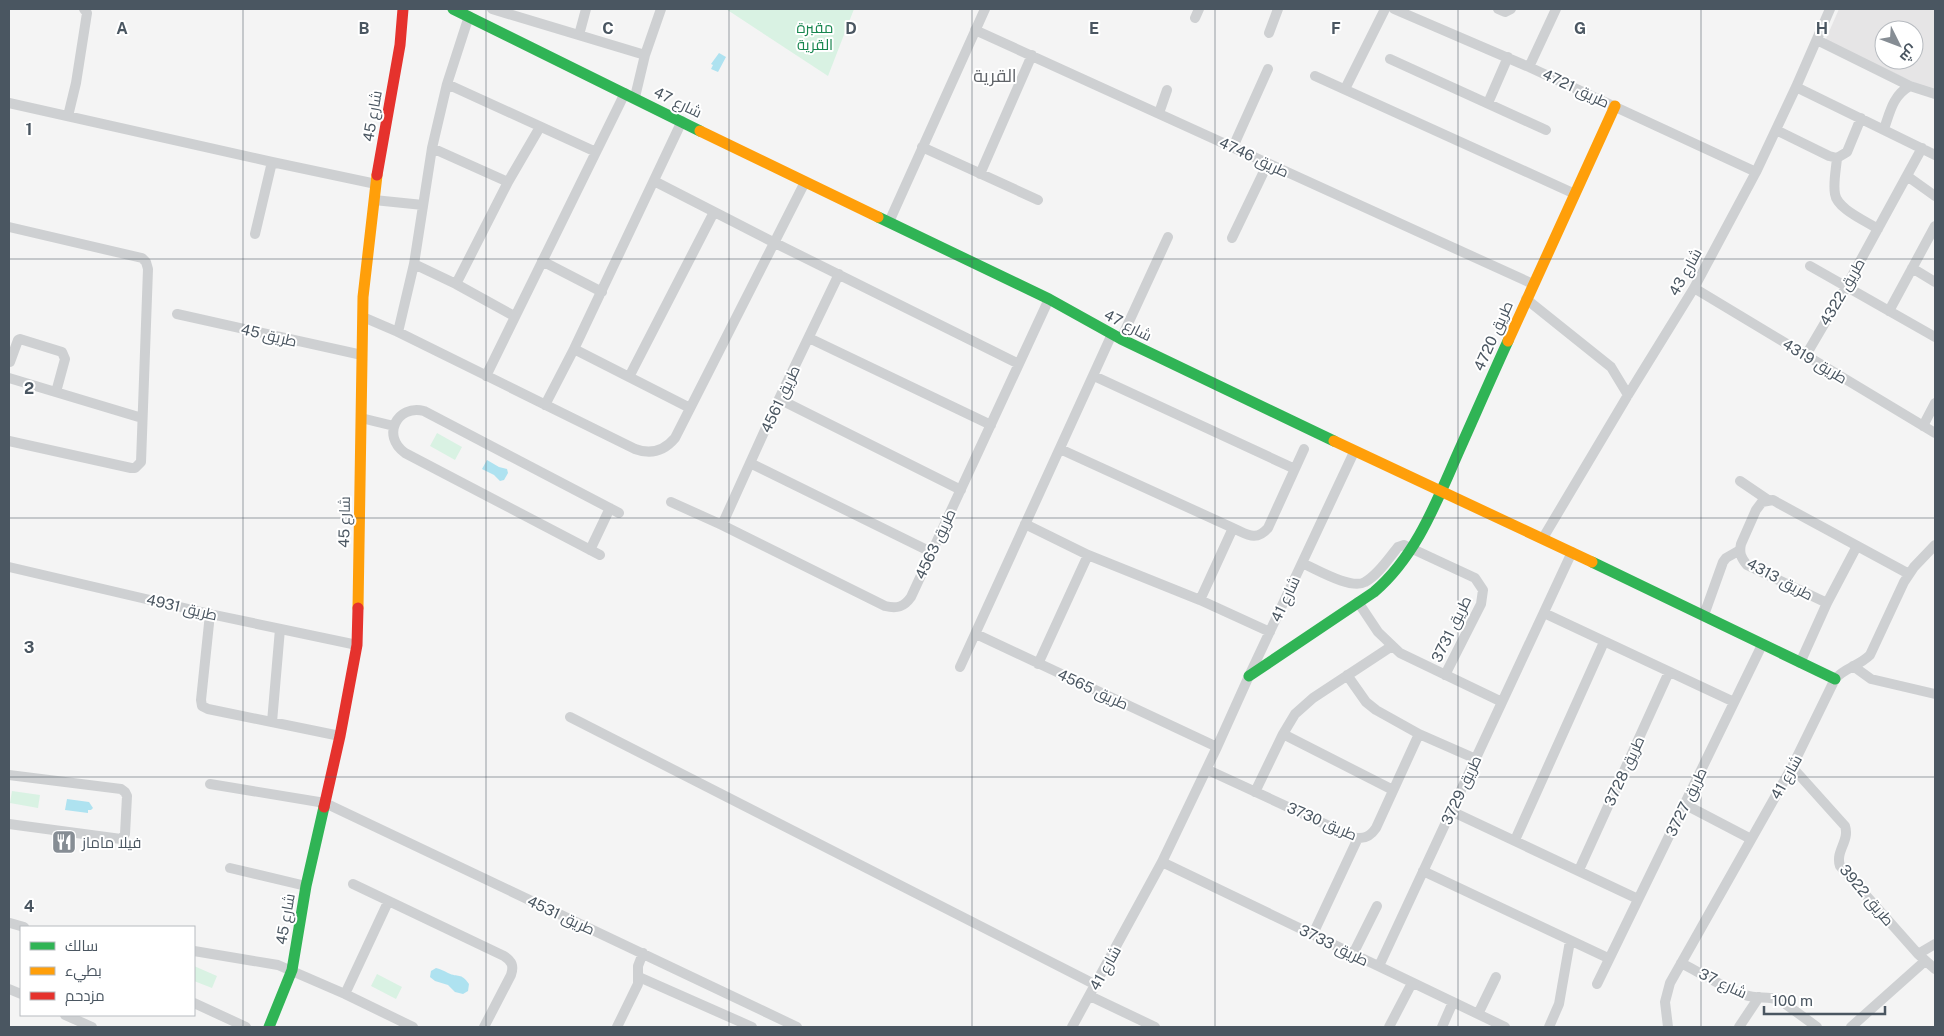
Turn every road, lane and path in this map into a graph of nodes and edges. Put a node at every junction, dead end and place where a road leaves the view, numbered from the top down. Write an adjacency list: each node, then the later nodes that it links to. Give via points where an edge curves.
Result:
1 (84, 9): 38 (street, via 87,13)
2 (403, 9): 60 (street, شارع 45, via 400,45)
3 (453, 9): 15 (street, شارع 47)
4 (492, 9): 18 (street)
5 (586, 9): 18 (street)
6 (661, 9): 20 (street)
7 (985, 9): 16 (street)
8 (1278, 9): 17 (street)
9 (1385, 9): 30 (street)
10 (1394, 9): 22 (street, طريق 4721)
11 (1498, 9): 12 (street, via 1505,12)
12 (1510, 9)
13 (1556, 9): 24 (street)
14 (1830, 9): 19 (street, شارع 43)
15 (472, 14): 27 (street); 33 (street, شارع 47)
16 (975, 30): 21 (street, طريق 4746); 45 (street)
17 (1269, 32)
18 (579, 35): 20 (street)
19 (1817, 40): 28 (street, شارع 43); 29 (street)
20 (645, 56): 33 (street)
21 (1032, 56): 37 (street, طريق 4746); 55 (street)
22 (1508, 58): 24 (street, طريق 4721); 35 (street)
23 (1390, 59): 35 (street)
24 (1529, 67): 36 (street, طريق 4721)
25 (1268, 69): 46 (street)
26 (1315, 76): 30 (street)
27 (447, 84): 41 (street); 47 (street)
28 (1796, 86): 39 (street); 44 (street, شارع 43)
29 (1910, 86): 32 (street); 42 (street, via 1896,96)
30 (1345, 89): 61 (street)
31 (1167, 90): 37 (street)
32 (1935, 94)
33 (630, 95): 40 (street, شارع 47); 49 (street)
34 (9, 103): 38 (street)
35 (1488, 103): 43 (street)
36 (1615, 106): 54 (street, طريق 4721); 61 (street, طريق 4720)
37 (1159, 113): 46 (street, طريق 4746)
38 (68, 116): 52 (street)
39 (1861, 118): 42 (street); 51 (street, via 1847,152)
40 (682, 121): 57 (street); 59 (street, شارع 47)
41 (540, 127): 49 (street); 58 (street)
42 (1884, 129): 48 (street)
43 (1546, 130)
44 (1776, 130): 51 (street); 54 (street, شارع 43)
45 (922, 147): 55 (street); 67 (street)
46 (1233, 147): 53 (street, طريق 4746)
47 (432, 148): 58 (street); 65 (street)
48 (1922, 148): 50 (street); 56 (street, طريق 4322)
49 (596, 152): 77 (street)
50 (1935, 155)
51 (1836, 158): 70 (street, via 1836,200)
52 (272, 162): 60 (street); 71 (street)
53 (1268, 163): 73 (street); 84 (street, طريق 4746)
54 (1756, 172): 86 (street, شارع 43)
55 (980, 174): 64 (street)
56 (1907, 176): 62 (street); 70 (street, طريق 4322)
57 (654, 181): 66 (street); 87 (street)
58 (508, 182): 83 (street)
59 (805, 182): 67 (street, شارع 47); 74 (street)
60 (376, 184): 63 (street, شارع 45)
61 (1575, 194): 84 (street, طريق 4720)
62 (1935, 196)
63 (374, 200): 65 (street); 93 (street, شارع 45)
64 (1038, 200)
65 (423, 205): 78 (street)
66 (714, 212): 74 (street); 106 (street)
67 (889, 222): 88 (street, شارع 47)
68 (1935, 226): 75 (street)
69 (9, 227): 114 (street, via 142,258 146,262)
70 (1878, 229): 85 (street, طريق 4322)
71 (255, 234)
72 (1168, 237): 95 (street)
73 (1232, 238)
74 (773, 242): 81 (street); 113 (street)
75 (1925, 244): 76 (street); 80 (street)
76 (1935, 250)
77 (542, 261): 87 (street); 92 (street)
78 (414, 264): 83 (street); 94 (street)
79 (1810, 266): 85 (street)
80 (1912, 268): 82 (street); 90 (street)
81 (839, 274): 97 (street, طريق 4561); 103 (street)
82 (1935, 282)
83 (456, 284): 92 (street)
84 (1533, 284): 89 (street, طريق 4720)
85 (1846, 287): 90 (street); 100 (street, طريق 4322)
86 (1694, 288): 100 (street, طريق 4319); 109 (street, شارع 43)
87 (602, 292): 99 (street)
88 (1049, 299): 95 (street, شارع 47); 103 (street, طريق 4563)
89 (1526, 299): 109 (street, via 1611,367); 128 (street, طريق 4720)
90 (1889, 311): 96 (street)
91 (177, 314): 101 (street, طريق 45)
92 (514, 316): 104 (street)
93 (363, 317): 94 (street); 101 (street, شارع 45)
94 (398, 332): 104 (street)
95 (1117, 337): 105 (street); 123 (street, شارع 47)
96 (1935, 337)
97 (809, 338): 110 (street, طريق 4561); 116 (street)
98 (12, 349): 102 (street); 108 (street, via 20,339 62,352 65,359)
99 (574, 349): 106 (street); 112 (street)
100 (1806, 355): 118 (street, طريق 4319)
101 (362, 356): 115 (street, شارع 45)
102 (10, 362)
103 (1019, 364): 116 (street, طريق 4563)
104 (486, 376): 112 (street)
105 (1094, 376): 121 (street); 125 (street)
106 (629, 377): 113 (street)
107 (9, 378): 108 (street)
108 (56, 392): 114 (street)
109 (1628, 395): 134 (street, شارع 43)
110 (779, 399): 124 (street, طريق 4561); 127 (street)
111 (1935, 403): 118 (street)
112 (545, 405): 113 (street, via 650,453 670,444)
113 (690, 408)
114 (142, 418): 120 (street, via 141,462 134,468)
115 (361, 418): 117 (street); 155 (street, شارع 45)
116 (991, 425): 127 (street, طريق 4563)
117 (394, 426): 117 (street, via 396,444 405,452 595,553 614,510 424,411 406,412)
118 (1923, 426): 119 (street, طريق 4319)
119 (1935, 433)
120 (9, 441)
121 (1060, 449): 131 (street); 133 (street)
122 (1304, 449): 125 (street)
123 (1354, 452): 128 (street); 142 (street, شارع 41)
124 (750, 462): 132 (street, طريق 4561); 139 (street)
125 (1295, 469): 133 (street, via 1262,535 1256,537)
126 (1740, 481): 129 (street)
127 (960, 490): 139 (street, طريق 4563)
128 (1441, 492): 134 (street); 137 (street)
129 (1768, 500): 136 (street); 138 (street, طريق 4313, via 1756,510)
130 (671, 502): 132 (street, طريق 4563)
131 (1025, 524): 141 (street); 153 (street)
132 (722, 525): 139 (street, طريق 4563, via 893,608 907,603)
133 (1233, 528): 145 (street)
134 (1543, 538): 140 (street)
135 (1935, 545): 144 (street, شارع 41)
136 (1857, 546): 144 (street); 147 (street, طريق 4313)
137 (1413, 548): 142 (street, via 1398,547 1367,581 1357,585); 146 (street, via 1389,579); 164 (street, طريق 3731, via 1475,578 1483,590 1481,604)
138 (1740, 550): 147 (street, طريق 4313, via 1747,565); 150 (street, طريق 4313, via 1723,562)
139 (931, 552)
140 (1572, 552): 148 (street, طريق 3729); 150 (street)
141 (1088, 555): 145 (street); 159 (street)
142 (1302, 563): 152 (street, شارع 41)
143 (9, 567): 149 (street, طريق 4931)
144 (1909, 574): 160 (street, شارع 41, via 1874,650)
145 (1200, 600): 152 (street)
146 (1358, 602): 157 (street, طريق 3731, via 1378,632); 165 (street)
147 (1827, 603): 158 (street, طريق 4313)
148 (1544, 613): 154 (street); 168 (street, طريق 3729)
149 (210, 614): 151 (street, طريق 4931); 171 (street, via 202,706)
150 (1704, 615): 156 (street)
151 (280, 629): 155 (street, طريق 4931); 171 (street)
152 (1270, 632): 165 (street, شارع 41)
153 (976, 634): 159 (street, طريق 4565); 161 (street)
154 (1604, 642): 162 (street); 189 (street)
155 (357, 645): 174 (street, شارع 45)
156 (1762, 645): 158 (street); 169 (street, طريق 3727)
157 (1392, 646): 163 (street); 164 (street, طريق 3731)
158 (1800, 663): 166 (street)
159 (1038, 664): 175 (street, طريق 4565)
160 (1853, 666): 166 (street, شارع 41); 167 (street, via 1871,679)
161 (960, 667)
162 (1669, 672): 169 (street); 192 (street, طريق 3728)
163 (1346, 675): 172 (street, via 1304,705); 173 (street, via 1366,702)
164 (1445, 675): 168 (street, طريق 3731)
165 (1249, 676): 175 (street, شارع 41)
166 (1835, 679): 177 (street, شارع 41)
167 (1935, 694)
168 (1502, 702): 176 (street, طريق 3729)
169 (1734, 702): 184 (street, طريق 3727)
170 (570, 717): 215 (street)
171 (272, 722): 174 (street)
172 (1283, 734): 181 (street); 182 (street)
173 (1419, 734): 176 (street); 181 (street, طريق 3730)
174 (340, 736): 183 (street, شارع 45)
175 (1214, 745): 178 (street, شارع 41)
176 (1476, 758): 185 (street, طريق 3729)
177 (1792, 767): 188 (street, شارع 41); 205 (street, طريق 3922, via 1845,826 1847,836 1838,857 1840,866)
178 (1208, 770): 182 (street, طريق 3730); 190 (street, شارع 41)
179 (9, 775): 186 (street, via 121,788 127,796 125,834 121,839)
180 (210, 784): 183 (street, طريق 4531)
181 (1394, 790): 187 (street, طريق 3730, via 1373,832)
182 (1255, 792): 187 (street, طريق 3730)
183 (325, 803): 195 (street, شارع 45); 203 (street, طريق 4531)
184 (1684, 804): 188 (street); 196 (street, طريق 3727)
185 (1451, 811): 189 (street); 193 (street, طريق 3729)
186 (9, 824)
187 (1358, 838): 199 (street)
188 (1751, 839): 207 (street, شارع 41)
189 (1514, 840): 192 (street)
190 (1162, 862): 199 (street, طريق 3733); 215 (street, شارع 41)
191 (230, 868): 195 (street)
192 (1579, 870): 196 (street)
193 (1423, 872): 200 (street); 208 (street, طريق 3729)
194 (353, 884): 197 (street)
195 (306, 886): 210 (street, شارع 45)
196 (1638, 899): 206 (street, طريق 3727)
197 (388, 902): 216 (street); 227 (street, via 511,962 511,975)
198 (1377, 906): 204 (street)
199 (1312, 934): 204 (street, طريق 3733)
200 (1570, 941): 206 (street); 236 (street, via 1559,1004)
201 (1935, 944): 205 (street)
202 (195, 952): 210 (street)
203 (643, 953): 212 (street, via 638,966); 230 (street, طريق 4531)
204 (1353, 954): 208 (street, طريق 3733)
205 (1922, 957): 209 (street, طريق 3922); 240 (street)
206 (1608, 958): 214 (street, طريق 3727)
207 (1681, 963): 218 (street, شارع 37, via 1740,994); 237 (street, شارع 41, via 1665,996)
208 (1379, 966): 213 (street, طريق 3733)
209 (1935, 969)
210 (292, 970): 216 (street); 225 (street, شارع 45)
211 (1496, 977): 221 (street)
212 (639, 978): 228 (street); 229 (street)
213 (1412, 982): 219 (street, طريق 3733); 233 (street)
214 (1596, 984)
215 (1096, 985): 217 (street, شارع 41)
216 (345, 994): 226 (street)
217 (1090, 996): 231 (street, شارع 41); 232 (street)
218 (1759, 997): 238 (street); 239 (street, شارع 37, via 1780,1000)
219 (1453, 1002): 221 (street, طريق 3733); 234 (street)
220 (195, 1003): 224 (street)
221 (1478, 1014): 235 (street, طريق 3733)
222 (67, 1016): 223 (street)
223 (89, 1027)
224 (246, 1027)
225 (269, 1027)
226 (413, 1027)
227 (484, 1027)
228 (617, 1027)
229 (752, 1027)
230 (797, 1027)
231 (1072, 1027)
232 (1155, 1027)
233 (1389, 1027)
234 (1442, 1027)
235 (1505, 1027)
236 (1548, 1027)
237 (1668, 1027)
238 (1740, 1027)
239 (1817, 1027)
240 (1851, 1027)

